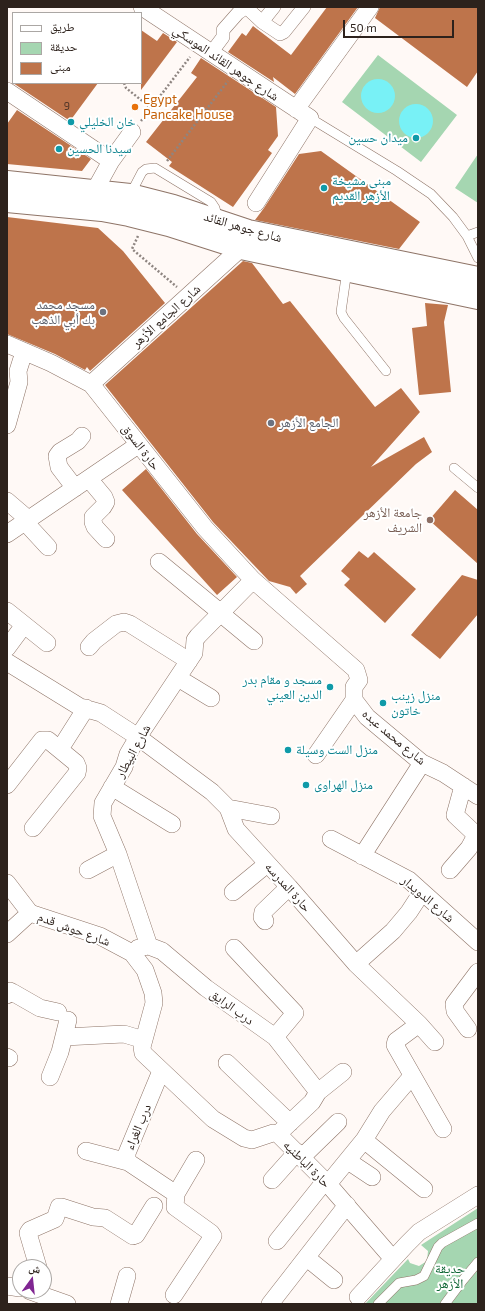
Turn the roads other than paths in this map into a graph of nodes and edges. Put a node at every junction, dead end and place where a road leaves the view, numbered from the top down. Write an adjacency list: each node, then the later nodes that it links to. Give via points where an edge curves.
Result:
1 (142, 7): 7 (street, شارع جوهر القائد الموسكي)
2 (247, 7): 6 (street); 7 (street, via 223,30 223,37)
3 (274, 7): 6 (street)
4 (304, 7): 6 (street, via 280,34)
5 (370, 7): 9 (street)
6 (262, 22)
7 (205, 49): 9 (street, شارع جوهر القائد الموسكي)
8 (7, 91): 11 (street)
9 (303, 114): 16 (street); 19 (lane, via 430,194 453,217)
10 (132, 132): 11 (street)
11 (111, 161): 13 (street)
12 (7, 182): 13 (main road, شارع جوهر القائد)
13 (95, 190): 14 (main road, شارع جوهر القائد)
14 (130, 195): 17 (main road, شارع جوهر القائد); 17 (lane, via 142,172 151,168 159,170 211,202)
15 (7, 201): 20 (main road, شارع جوهر القائد, via 129,215)
16 (256, 203)
17 (218, 221): 23 (main road, شارع جوهر القائد, via 270,236)
18 (478, 232): 19 (lane)
19 (466, 236): 21 (lane)
20 (241, 248): 22 (main road, شارع جوهر القائد); 28 (street, شارع الجامع الأزهر)
21 (478, 258)
22 (346, 270): 24 (main road, شارع جوهر القائد); 27 (lane, via 341,312)
23 (478, 278)
24 (478, 298)
25 (7, 344): 26 (street, حارة السوق)
26 (24, 352): 28 (street, حارة السوق); 29 (street)
27 (386, 371)
28 (91, 384): 31 (street, حارة السوق)
29 (7, 425)
30 (82, 436): 33 (street, via 57,456 59,467)
31 (138, 445): 33 (street); 41 (street, حارة السوق, via 205,528)
32 (454, 468): 34 (lane)
33 (82, 483): 36 (street); 38 (street, via 104,497 104,507 93,517 93,522)
34 (478, 488)
35 (7, 501): 36 (street)
36 (27, 521): 37 (street); 39 (street)
37 (7, 534)
38 (106, 538)
39 (48, 547)
40 (159, 562): 42 (street)
41 (253, 580): 42 (street, شارع البيطار); 53 (street, شارع محمد عبده, via 356,670 359,680 354,687)
42 (217, 610): 45 (street); 49 (street, شارع البيطار, via 195,640 194,653)
43 (7, 611): 44 (street)
44 (24, 625): 46 (street); 48 (street)
45 (254, 641)
46 (47, 643)
47 (89, 647): 49 (street, via 116,624 124,622)
48 (7, 648)
49 (189, 661): 51 (street, شارع البيطار)
50 (7, 662): 54 (street, حارة المدرسه, via 80,707)
51 (178, 678): 52 (street); 55 (street, شارع البيطار)
52 (211, 698)
53 (354, 700): 57 (street); 58 (street, شارع محمد عبده, via 367,717)
54 (86, 708): 55 (street, حارة المدرسه, via 101,712); 56 (street)
55 (138, 737): 62 (street, شارع البيطار); 64 (street, حارة المدرسه, via 212,792)
56 (60, 749): 59 (street, via 48,740 42,740); 67 (street, via 76,763 77,773)
57 (316, 755)
58 (422, 763): 61 (street, شارع محمد عبده); 70 (street)
59 (12, 771): 60 (street)
60 (7, 785)
61 (463, 786): 63 (street, شارع محمد عبده); 73 (street, via 455,815 475,836 469,848)
62 (112, 787): 66 (street); 69 (street, شارع البيطار, via 101,810)
63 (478, 796)
64 (228, 808): 65 (street); 71 (street, حارة المدرسه, via 236,829)
65 (271, 816)
66 (172, 824)
67 (33, 828)
68 (331, 839): 70 (street, شارع الدويدار)
69 (118, 854): 72 (street); 82 (street, شارع البيطار)
70 (362, 856): 77 (street, شارع الدويدار, via 409,880)
71 (268, 864): 75 (street, حارة المدرسه); 76 (street)
72 (88, 870)
73 (450, 870)
74 (7, 883): 78 (street, شارع حوش قدم)
75 (289, 887): 79 (street, via 263,912 262,917); 85 (street, حارة المدرسه)
76 (233, 892)
77 (422, 892): 81 (street, شارع الدويدار); 85 (street, via 393,931)
78 (30, 913): 80 (street); 84 (street, شارع حوش قدم, via 100,936)
79 (265, 921)
80 (7, 934)
81 (478, 942)
82 (149, 946): 84 (street, via 138,948); 91 (street, درب الرايق, via 162,951 206,988)
83 (234, 948): 91 (street, via 295,1013)
84 (132, 953): 92 (street, شارع حوش قدم, via 145,970 153,993 154,1003)
85 (356, 964): 88 (street, حارة المدرسه)
86 (478, 972): 89 (street, via 454,1004 455,1011)
87 (7, 995): 90 (street, via 10,991 40,1008 63,1016)
88 (419, 1024): 93 (street, حارة المدرسه); 97 (street, via 394,1042)
89 (468, 1029)
90 (64, 1037): 92 (street, via 124,1034); 98 (street)
91 (275, 1037): 99 (street, درب الرايق)
92 (144, 1040): 95 (street, حارة الباطنيه, via 143,1052)
93 (435, 1042)
94 (227, 1063): 101 (street)
95 (161, 1071): 101 (street, حارة الباطنيه, via 213,1118 244,1138 252,1140); 108 (street, درب الغراء, via 127,1153)
96 (343, 1072): 99 (street)
97 (412, 1076): 102 (street); 103 (street, via 382,1111)
98 (50, 1077)
99 (318, 1092): 101 (street, via 312,1102)
100 (338, 1122): 105 (street)
101 (284, 1129): 105 (street, حارة الباطنيه)
102 (443, 1129)
103 (364, 1140): 107 (street); 112 (street)
104 (86, 1151): 108 (street)
105 (300, 1155): 110 (street); 111 (street, حارة الباطنيه)
106 (196, 1160): 113 (street)
107 (348, 1161): 109 (street); 111 (street)
108 (128, 1162): 113 (street, درب الغراء)
109 (372, 1177)
110 (272, 1180)
111 (326, 1183): 115 (street, حارة الباطنيه); 118 (street)
112 (424, 1189)
113 (176, 1194): 125 (street, via 175,1207 213,1236)
114 (478, 1195): 120 (street, via 419,1232)
115 (347, 1205): 119 (street); 120 (street, حارة الباطنيه)
116 (154, 1206): 121 (street, via 135,1236 105,1218 97,1210 59,1208 55,1219 30,1230 28,1236)
117 (478, 1223): 131 (lane, via 438,1247 424,1276 399,1283)
118 (276, 1241)
119 (306, 1258): 124 (street); 130 (street)
120 (393, 1258): 126 (street)
121 (35, 1259)
122 (478, 1262): 132 (lane)
123 (126, 1276): 129 (street)
124 (334, 1280)
125 (174, 1295)
126 (358, 1297)
127 (52, 1299): 128 (street)
128 (67, 1304)
129 (119, 1304)
130 (272, 1304)
131 (378, 1304)
132 (445, 1304)

